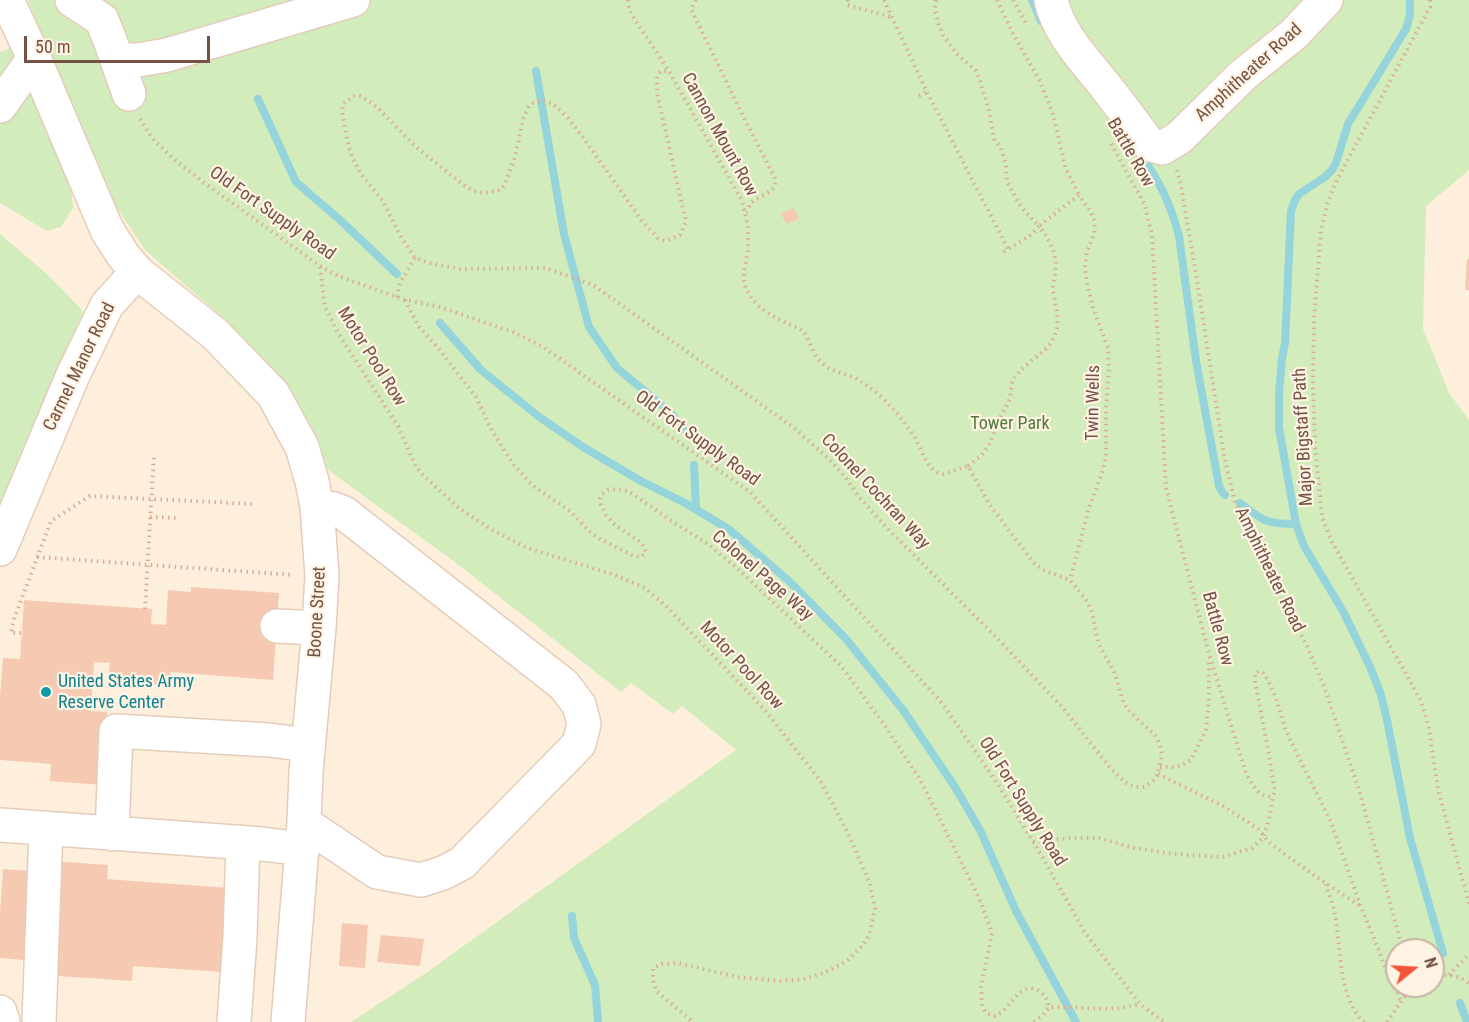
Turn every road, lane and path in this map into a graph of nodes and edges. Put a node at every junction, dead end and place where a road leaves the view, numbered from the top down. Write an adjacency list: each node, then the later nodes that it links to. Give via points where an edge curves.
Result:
1 (7, 0): 16 (street)
2 (72, 0): 17 (street, via 102,20)
3 (353, 0): 17 (street, via 167,55)
4 (628, 0): 18 (path, Cannon Mount Row, via 633,17)
5 (696, 0): 26 (path, via 691,9 776,180 773,189 752,202)
6 (848, 0): 14 (path, via 847,5)
7 (884, 0): 14 (path)
8 (936, 0): 27 (path, via 943,35 976,71 980,81 994,139 1006,166 1007,182 1021,207)
9 (997, 0): 25 (path, Twin Wells, via 1040,81 1054,117 1065,167)
10 (1013, 0): 15 (path)
11 (1052, 0): 24 (street, via 1054,13 1069,41 1149,144 1162,148)
12 (1326, 0): 24 (street, Amphitheater Road, via 1294,34)
13 (1430, 0): 64 (path, Major Bigstaff Path, via 1430,7 1328,201 1321,230 1314,319 1315,446 1322,517 1331,540 1421,701 1438,789)
14 (892, 17): 19 (path)
15 (1028, 26)
16 (34, 58): 22 (street); 32 (street, via 107,230)
17 (117, 60): 20 (street)
18 (669, 71): 26 (path, Cannon Mount Row); 30 (path, via 657,75 657,93 686,222 680,235 666,241 658,238 642,220 582,136 553,104 541,100 529,106 504,186 483,193 465,186 415,146 379,109 360,96 353,96 343,104 342,111 349,148 361,174 382,200)
19 (927, 92): 21 (path); 28 (path)
20 (129, 94): 31 (path, Old Fort Supply Road, via 152,138 174,159)
21 (919, 96)
22 (0, 106)
23 (1110, 143): 51 (path, Battle Row, via 1144,203 1152,235 1166,488)
24 (1170, 143): 66 (path, Amphitheater Road, via 1181,186 1234,499 1325,689 1360,793)
25 (1079, 195): 27 (path); 46 (path, Twin Wells, via 1095,222 1085,267 1093,308 1108,348 1109,367 1106,457)
26 (746, 213): 36 (path, Cannon Mount Row, via 749,246 743,276 750,296 764,310 804,332 824,366 857,379 874,392 916,438 932,470 943,474)
27 (1039, 226): 28 (path); 36 (path, via 1051,242 1056,260 1053,290 1057,328 1046,349 1012,382 993,439 987,450)
28 (1008, 249): 29 (path)
29 (1002, 253)
30 (415, 258): 33 (path, via 400,283); 54 (path, Colonel Cochran Way, via 459,269 546,268 594,285 793,427 831,460 886,527 1063,708 1127,784 1144,787)
31 (320, 266): 33 (path, Old Fort Supply Road); 80 (path, Motor Pool Row, via 325,307 425,477 460,509 527,548 645,588 764,709 821,782 847,831 870,884 875,909 869,936 862,946 848,961 804,979 737,977 678,963 653,968 656,991)
32 (137, 272): 39 (street, Boone Street, via 215,334 273,394 302,447); 42 (street, Carmel Manor Road, via 107,305 73,375)
33 (397, 297): 34 (path, Old Fort Supply Road)
34 (405, 300): 61 (path, Old Fort Supply Road, via 469,316 543,347 750,492 942,703); 74 (path, Colonel Page Way, via 419,327 476,397 513,464 533,486 570,511 598,538 641,557 646,552 642,543 615,525 600,499 608,490 634,495 708,544 842,666 921,781 980,898 992,933 981,987 986,1013 995,1016 1029,988 1047,998)
35 (154, 456): 37 (path)
36 (968, 466): 46 (path, via 989,504 1033,562)
37 (151, 499): 38 (path); 40 (path); 43 (path, via 90,496 51,520)
38 (254, 504)
39 (317, 506): 45 (street, Boone Street); 59 (street, via 344,513 564,685 579,705 584,724 579,744 462,863 442,873 421,880 377,872)
40 (150, 517): 41 (path); 44 (path)
41 (176, 518)
42 (0, 549)
43 (37, 558): 44 (path); 50 (path, via 10,633)
44 (148, 565): 45 (path); 47 (path)
45 (322, 576): 49 (street, Boone Street)
46 (1070, 580): 53 (path, via 1092,612 1098,642 1114,671 1124,704 1160,745)
47 (145, 609)
48 (277, 626): 49 (street)
49 (319, 628): 52 (street, Boone Street)
50 (21, 633)
51 (1209, 654): 53 (path, via 1206,730 1191,760 1177,768); 55 (path, Battle Row, via 1246,773 1261,794)
52 (308, 745): 58 (street, via 117,731); 59 (street, Boone Street)
53 (1160, 766): 54 (path)
54 (1158, 774): 60 (path, via 1223,806)
55 (1273, 796): 60 (path); 65 (path, Battle Row, via 1255,681 1255,673 1260,671 1275,695 1294,748 1331,822)
56 (0, 825): 57 (street)
57 (46, 828): 58 (street); 77 (street)
58 (112, 834): 62 (street)
59 (303, 836): 62 (street); 79 (street, Boone Street)
60 (1264, 836): 61 (path, via 1252,848 1223,856 1173,854 1100,838); 63 (path)
61 (1034, 842): 73 (path, Old Fort Supply Road, via 1085,933)
62 (243, 843): 78 (street)
63 (1325, 883): 65 (path); 83 (path, via 1335,913 1349,1000)
64 (1469, 904)
65 (1361, 907): 72 (path, Battle Row)
66 (1400, 938)
67 (1469, 954): 69 (path)
68 (1445, 976): 69 (path)
69 (1449, 976): 70 (path, via 1457,975)
70 (1469, 983)
71 (1403, 998): 72 (path)
72 (1401, 1001): 84 (path)
73 (1140, 1004): 74 (path, via 1101,1010); 82 (path, Old Fort Supply Road)
74 (1049, 1007): 81 (path)
75 (0, 1012): 76 (street)
76 (3, 1022)
77 (39, 1022)
78 (234, 1022)
79 (288, 1022)
80 (693, 1022)
81 (1034, 1022)
82 (1164, 1022)
83 (1364, 1022)
84 (1388, 1022)

